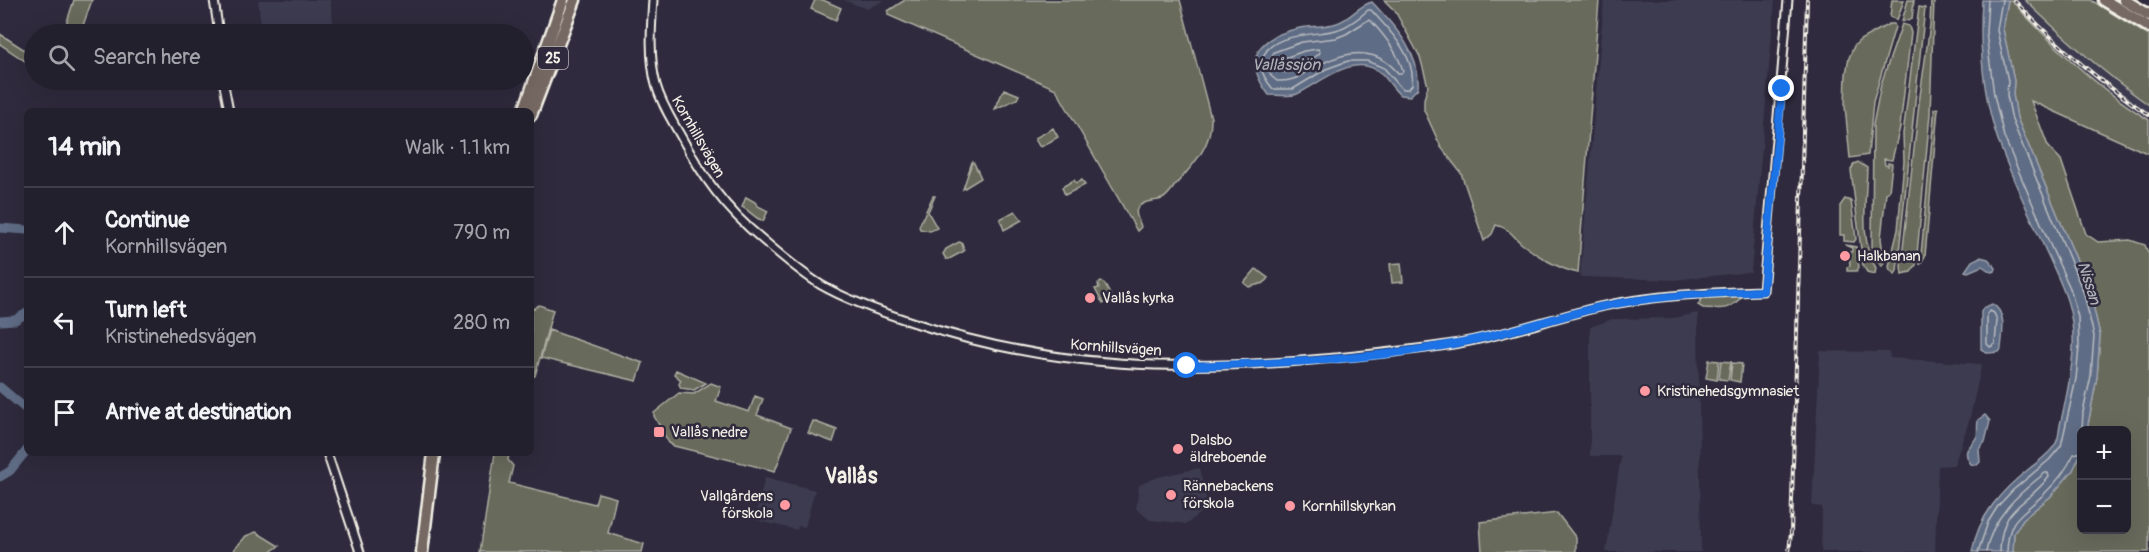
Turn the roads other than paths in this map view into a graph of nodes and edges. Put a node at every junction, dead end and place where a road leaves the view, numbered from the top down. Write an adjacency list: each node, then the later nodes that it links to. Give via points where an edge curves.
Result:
1 (214, 0): 9 (street)
2 (563, 0): 11 (highway, 25)
3 (575, 0): 16 (highway, 25)
4 (653, 0): 5 (street, Kornhillsvägen, via 656,84 663,106 695,163 733,214 821,285 866,307 979,343 1048,357 1187,366 1282,363 1382,353 1469,341 1646,299 1763,291)
5 (1788, 0)
6 (2104, 0): 10 (highway)
7 (2124, 0): 8 (highway)
8 (2149, 15)
9 (218, 24)
10 (2149, 27)
11 (534, 83)
12 (225, 90): 14 (street)
13 (531, 90): 15 (highway, 25)
14 (228, 108)
15 (525, 108)
16 (534, 108)
17 (328, 456): 19 (street)
18 (434, 456): 20 (highway)
19 (360, 552)
20 (422, 552)

